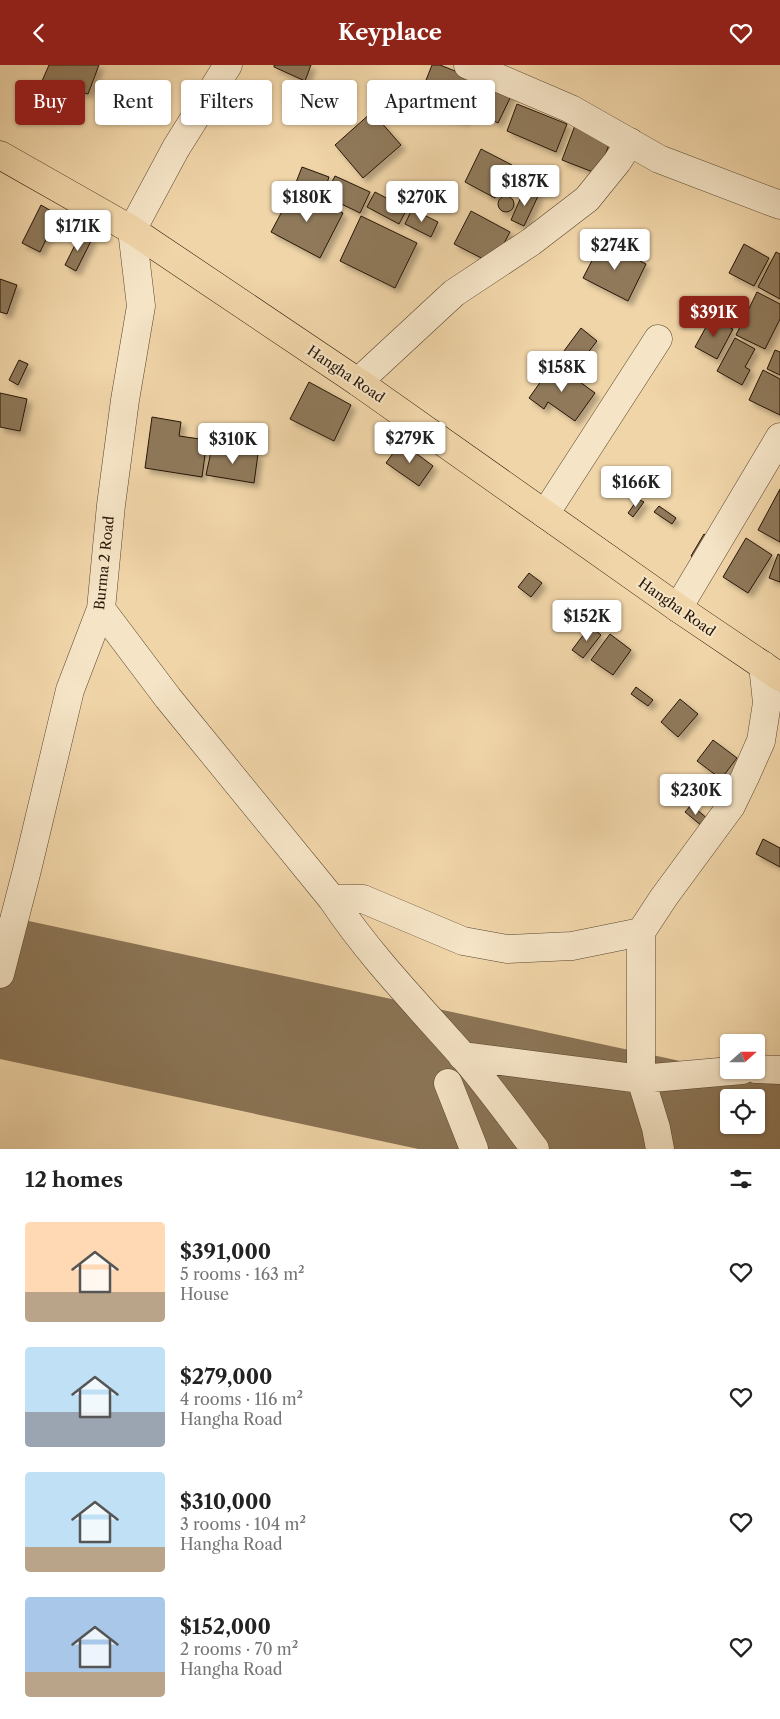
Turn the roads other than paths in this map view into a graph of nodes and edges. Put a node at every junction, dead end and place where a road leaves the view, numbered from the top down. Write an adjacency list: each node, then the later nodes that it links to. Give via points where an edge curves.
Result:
1 (228, 65): 6 (street, via 176,148)
2 (468, 65): 3 (street, via 572,109)
3 (630, 143): 5 (street, via 659,159); 8 (street, via 587,199 531,242 454,293)
4 (0, 155): 6 (highway, Hangha Road)
5 (780, 205)
6 (132, 230): 8 (highway, Hangha Road); 12 (street, Burma 2 Road, via 141,306 111,505)
7 (658, 339): 10 (street)
8 (358, 382): 10 (highway, Hangha Road)
9 (780, 437): 11 (street)
10 (545, 514): 11 (highway, Hangha Road)
11 (678, 608): 13 (highway, Hangha Road)
12 (101, 609): 14 (street, via 168,698); 16 (street, Burma 2 Road, via 70,690)
13 (771, 671): 15 (street, via 761,741 731,806)
14 (332, 899): 15 (street, via 363,899 463,941 507,949 572,946); 17 (street, via 391,977)
15 (641, 932): 21 (street)
16 (0, 974)
17 (462, 1056): 21 (street); 24 (street)
18 (765, 1070): 19 (street)
19 (780, 1071)
20 (720, 1072): 21 (street)
21 (641, 1079): 25 (street)
22 (448, 1083): 23 (street)
23 (474, 1149)
24 (535, 1149)
25 (660, 1149)

